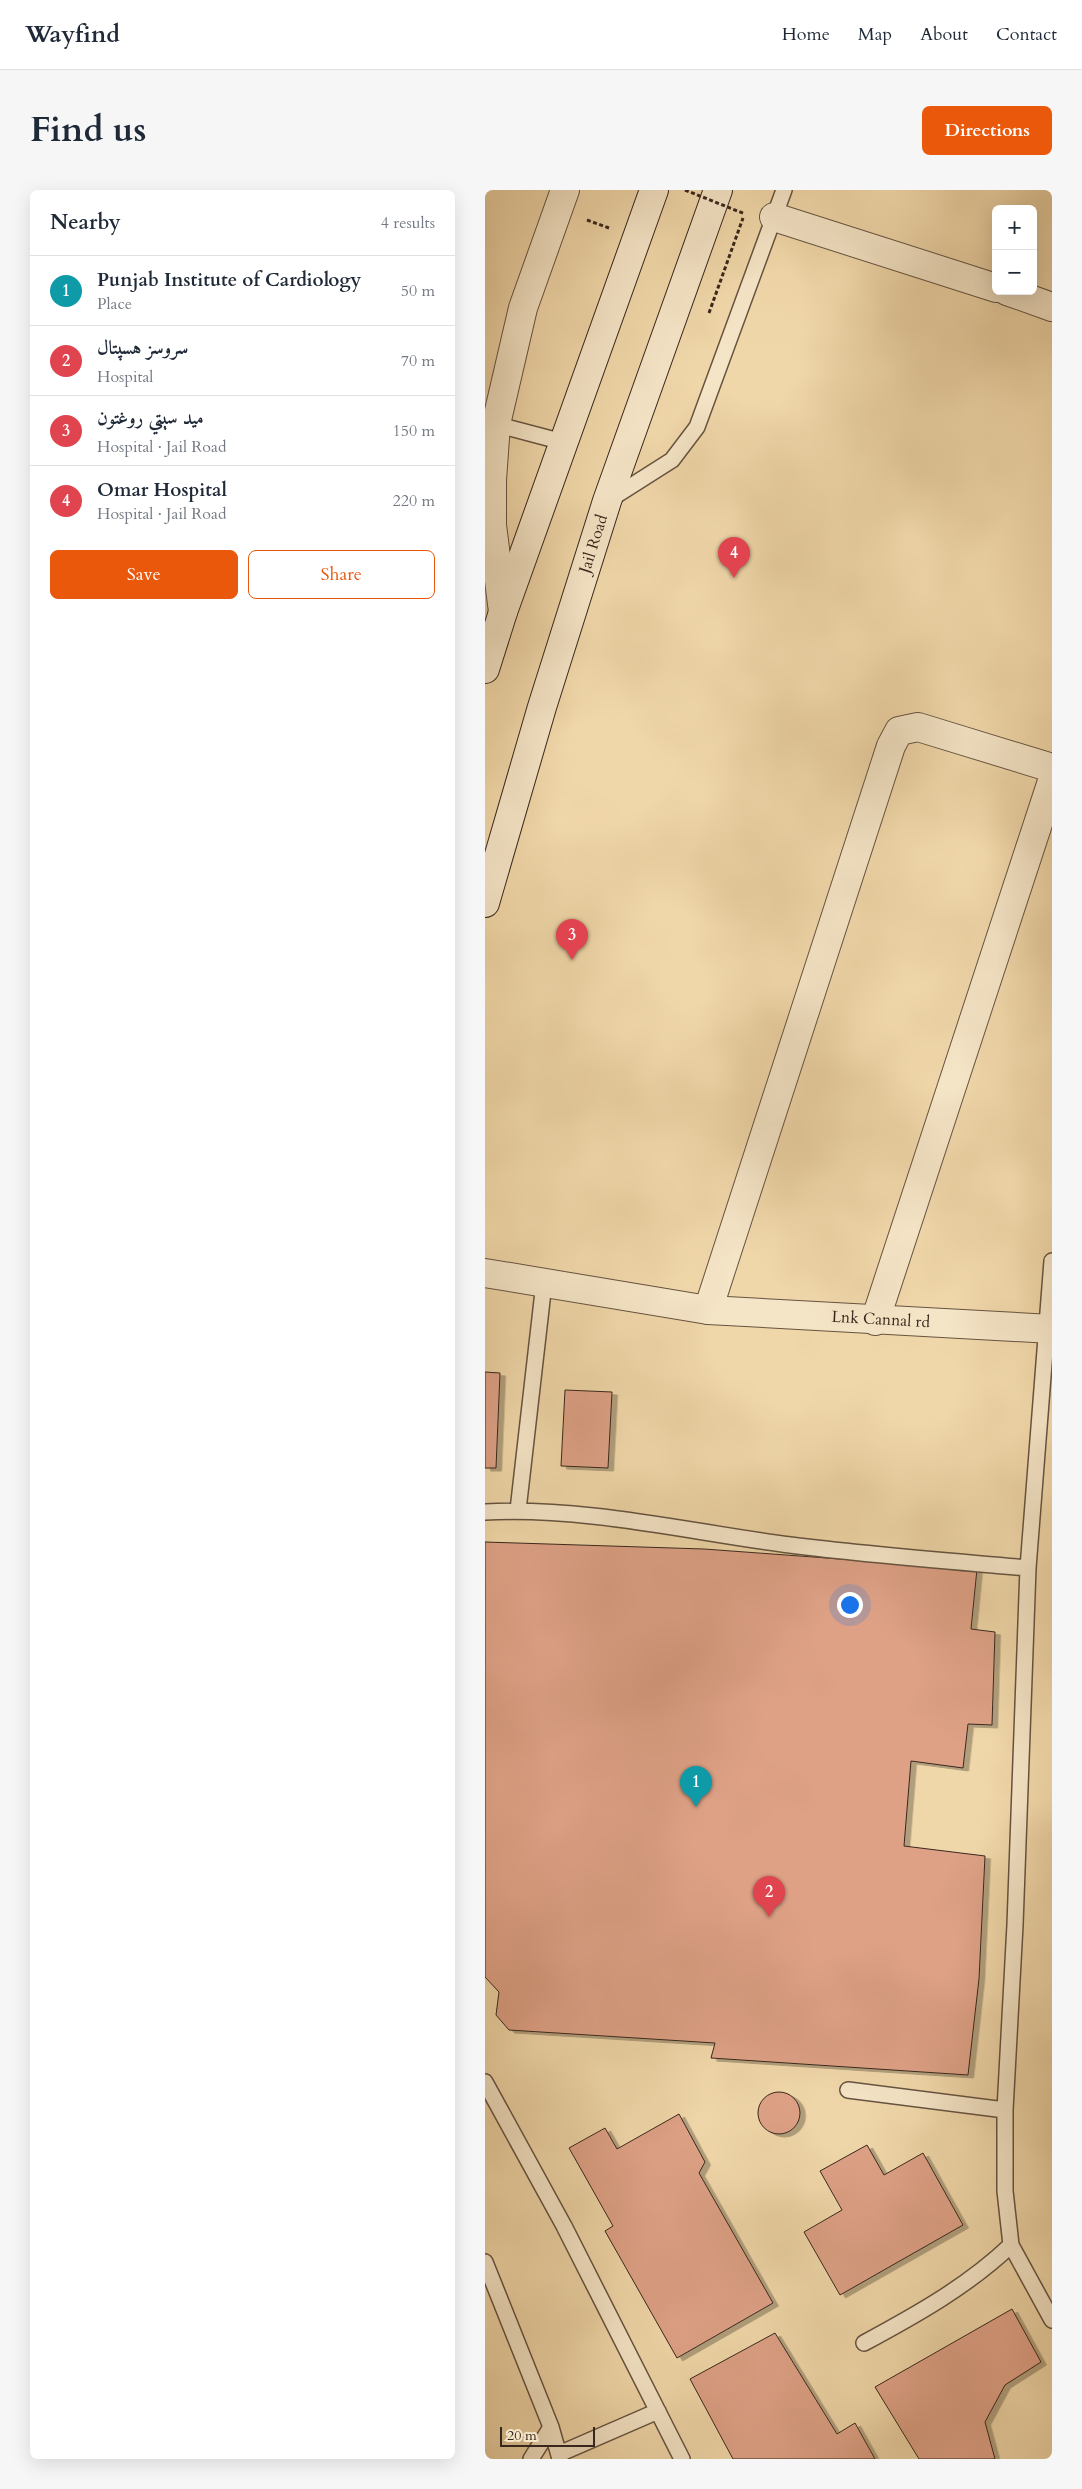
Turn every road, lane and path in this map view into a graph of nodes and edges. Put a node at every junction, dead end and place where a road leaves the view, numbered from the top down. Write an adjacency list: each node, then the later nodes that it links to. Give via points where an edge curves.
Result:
1 (654, 190): 9 (street)
2 (685, 190): 7 (path, bridge)
3 (718, 190): 16 (street, Jail Road)
4 (784, 190): 8 (lane)
5 (562, 199): 9 (path); 14 (street, via 523,308)
6 (748, 206): 7 (path)
7 (745, 214): 13 (path)
8 (774, 217): 10 (street); 16 (lane, via 697,427 672,460)
9 (636, 239): 15 (street)
10 (992, 287)
11 (1018, 295): 12 (street)
12 (1052, 307)
13 (708, 317)
14 (491, 423): 15 (lane); 17 (street, via 492,525)
15 (563, 442): 17 (street)
16 (607, 501): 21 (street, Jail Road)
17 (503, 612): 18 (street)
18 (485, 669)
19 (1052, 768): 25 (street, via 918,727 899,731 888,755)
20 (1052, 781): 26 (street)
21 (485, 902)
22 (1052, 1261): 27 (lane)
23 (485, 1273): 24 (street, Lnk Cannal rd)
24 (544, 1283): 25 (street, Lnk Cannal rd); 28 (lane)
25 (708, 1310): 26 (street, Lnk Cannal rd)
26 (875, 1321): 27 (street, Lnk Cannal rd)
27 (1050, 1329): 30 (lane)
28 (518, 1510): 29 (lane); 30 (lane, via 614,1518 790,1545)
29 (485, 1512)
30 (1028, 1568): 33 (lane)
31 (485, 2082): 38 (lane, via 564,2226)
32 (848, 2090): 33 (lane)
33 (1005, 2110): 34 (lane, via 1005,2191)
34 (1011, 2245): 36 (lane); 37 (lane, via 984,2270 933,2304)
35 (485, 2262): 39 (lane)
36 (1052, 2320)
37 (864, 2343)
38 (658, 2411): 40 (lane); 42 (lane)
39 (551, 2427): 40 (lane); 41 (lane)
40 (560, 2456)
41 (531, 2459)
42 (682, 2459)

